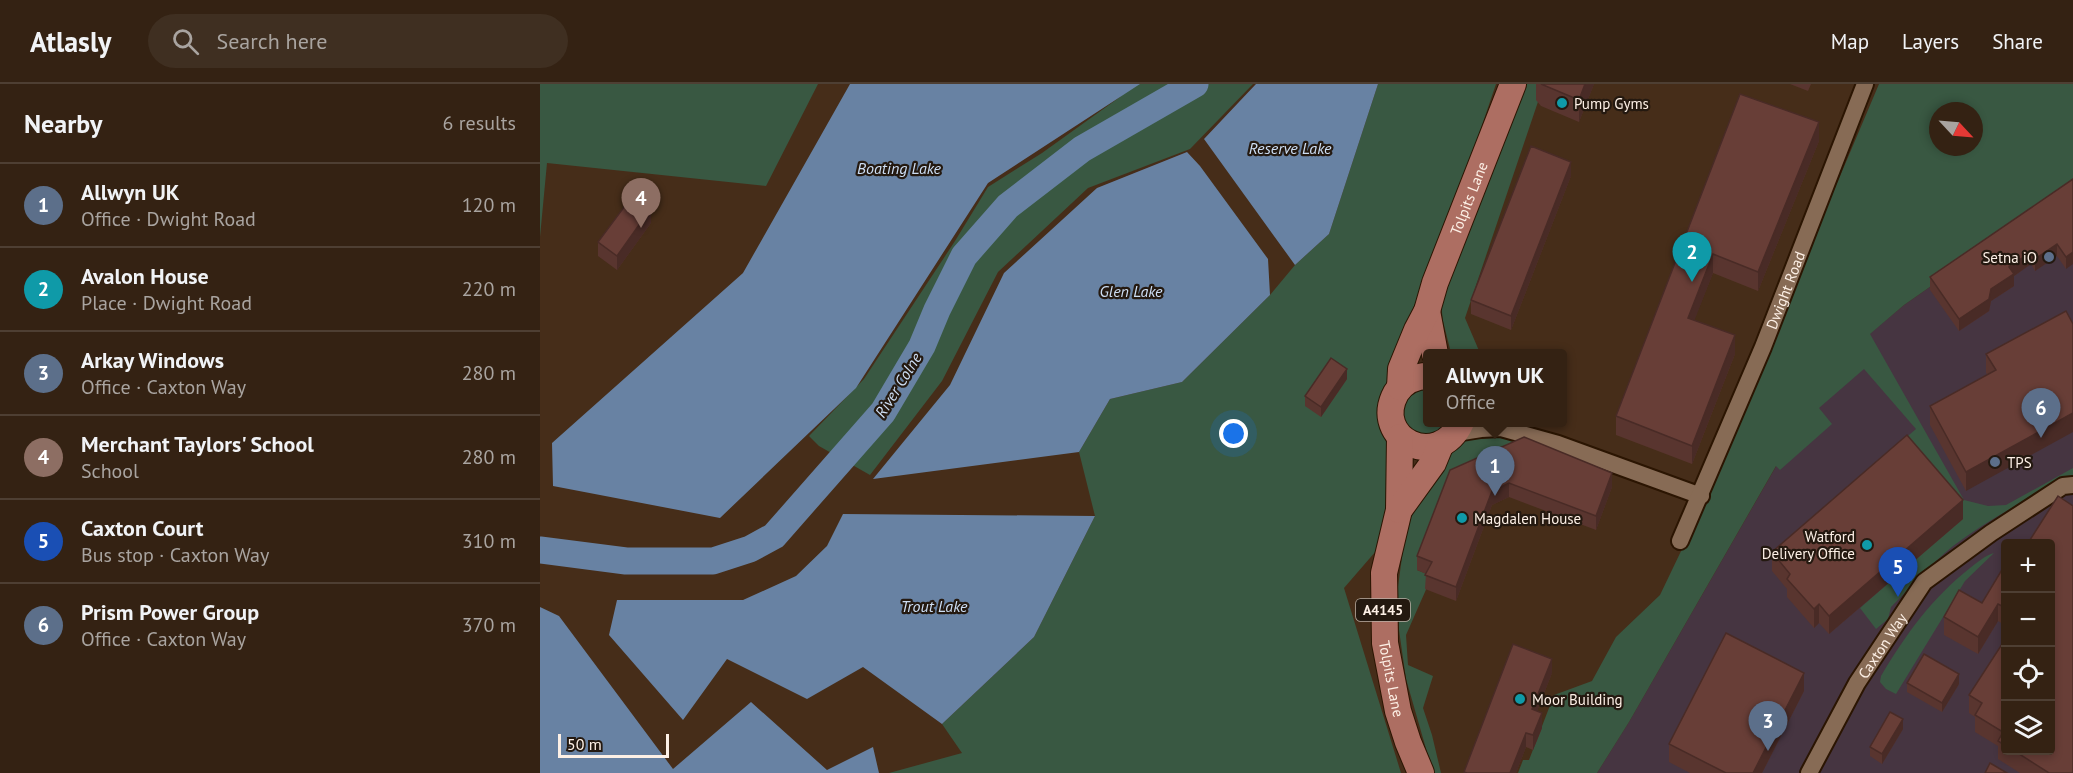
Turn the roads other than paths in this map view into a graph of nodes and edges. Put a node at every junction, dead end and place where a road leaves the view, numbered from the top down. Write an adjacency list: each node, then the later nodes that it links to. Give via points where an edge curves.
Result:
1 (1513, 84): 3 (main road, Tolpits Lane / A4145)
2 (1865, 84): 12 (street, Dwight Road)
3 (1427, 311): 4 (main road, Tolpits Lane / A4145); 6 (main road, Tolpits Lane / A4145, via 1401,369)
4 (1434, 349)
5 (1423, 377): 6 (main road)
6 (1400, 387): 10 (main road, Tolpits Lane / A4145, via 1390,408 1394,429)
7 (1490, 427): 9 (street)
8 (1504, 427): 12 (street)
9 (1452, 434): 10 (main road, via 1426,447); 13 (main road, Tolpits Lane / A4145)
10 (1400, 437): 13 (main road, Tolpits Lane / A4145)
11 (2073, 485): 16 (street, Caxton Way, via 2063,486 1924,582 1857,683)
12 (1701, 496): 14 (street, Dwight Road)
13 (1399, 510): 15 (main road, Tolpits Lane / A4145, via 1384,573 1385,643 1398,711)
14 (1680, 541)
15 (1421, 773)
16 (1809, 773)

